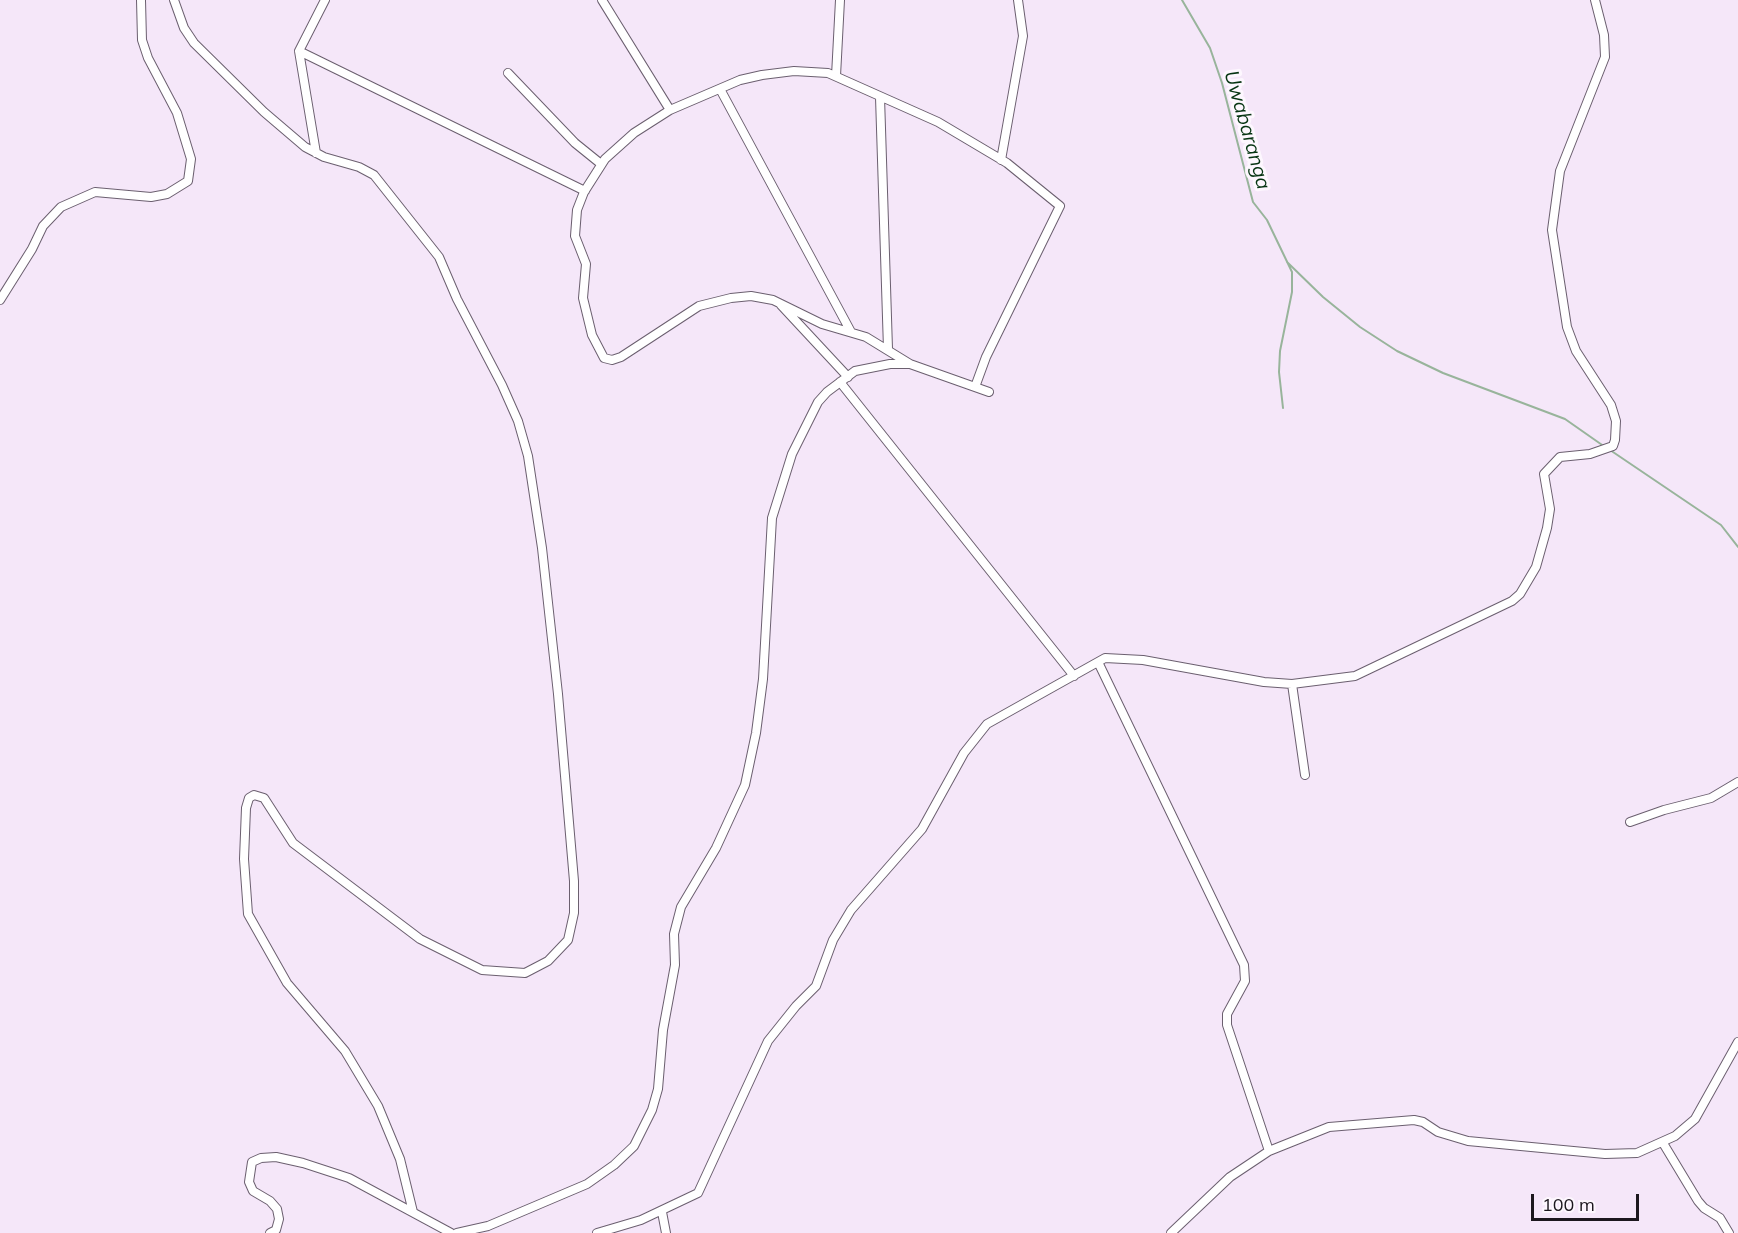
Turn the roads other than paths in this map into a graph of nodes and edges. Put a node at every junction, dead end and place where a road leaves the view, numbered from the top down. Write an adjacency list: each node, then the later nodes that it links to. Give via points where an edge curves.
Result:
1 (141, 0): 18 (street, via 142,40 177,113 191,159 188,181 167,194 151,197 95,192 61,207 43,226)
2 (174, 0): 14 (street, via 194,43 284,131)
3 (325, 0): 8 (street)
4 (602, 0): 13 (street)
5 (840, 0): 10 (street)
6 (1018, 0): 15 (street, via 1023,36)
7 (1595, 0): 28 (street, via 1605,35 1605,57 1560,171 1552,230 1567,327 1576,351 1611,405 1616,421 1613,446 1590,454 1560,457 1547,468 1543,478 1550,509 1547,528 1536,567 1512,601 1354,676)
8 (299, 51): 14 (street); 17 (street)
9 (508, 73): 16 (street, via 574,143)
10 (836, 76): 11 (street, via 811,71 778,72 740,80); 12 (street)
11 (720, 89): 13 (street); 20 (street)
12 (880, 97): 15 (street, via 938,122); 21 (street)
13 (670, 110): 16 (street, via 626,139)
14 (316, 153): 35 (street, via 374,175 448,273 518,421 528,456 554,641 574,913 568,940 535,969 525,973 482,970 420,939 293,843 264,798 254,795 246,808 248,914 287,983 345,1051 378,1106 400,1159)
15 (1001, 160): 24 (street, via 1060,206)
16 (601, 164): 17 (street)
17 (585, 191): 19 (street, via 577,210 575,236 586,264 583,298 592,335 604,358 621,357 699,306 742,297)
18 (0, 300)
19 (778, 302): 20 (street, via 822,324); 23 (street)
20 (851, 332): 21 (street)
21 (888, 349): 22 (street)
22 (910, 364): 23 (street, via 879,365); 24 (street)
23 (844, 379): 27 (street); 39 (street, via 818,402 803,429 772,518 763,680 756,733 740,801 681,908 674,934 675,965 652,1110 634,1146 586,1184 488,1226)
24 (975, 387): 25 (street)
25 (989, 392)
26 (1098, 662): 27 (street); 28 (street, via 1120,657); 34 (street, via 1244,965 1245,981 1227,1014 1227,1025)
27 (1074, 676): 36 (street, via 987,724 978,733 948,778 922,829 851,910 833,940 816,986 768,1041 701,1189)
28 (1292, 684): 29 (street)
29 (1305, 775)
30 (1738, 782): 31 (street, via 1711,798)
31 (1630, 822)
32 (1738, 1042): 33 (street, via 1695,1119)
33 (1662, 1143): 34 (street, via 1621,1155 1505,1146 1468,1141 1414,1120 1329,1127); 43 (street, via 1701,1205 1720,1218)
34 (1269, 1151): 42 (street, via 1230,1177)
35 (413, 1212): 37 (street, via 349,1178 303,1163 261,1158 252,1162 249,1182 253,1191 277,1209 276,1230); 38 (street)
36 (662, 1212): 40 (street); 41 (street)
37 (270, 1233)
38 (451, 1233)
39 (457, 1233)
40 (597, 1233)
41 (666, 1233)
42 (1171, 1233)
43 (1729, 1233)

